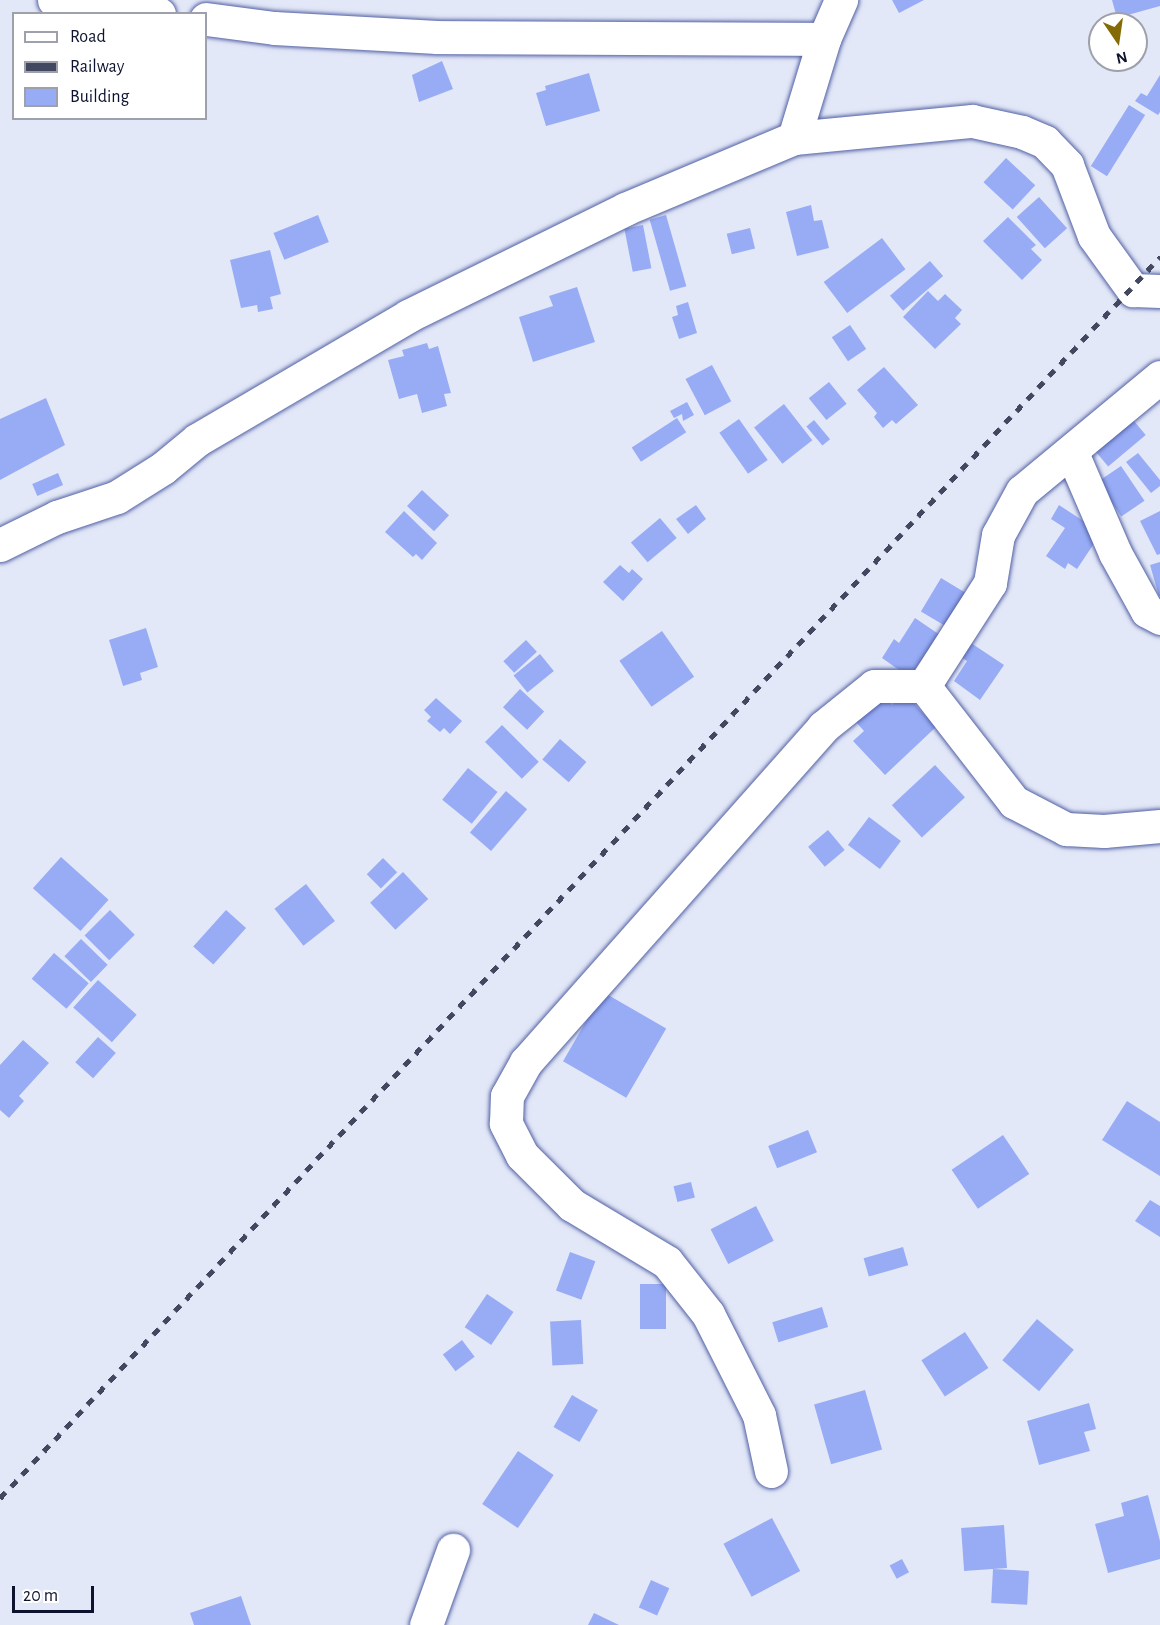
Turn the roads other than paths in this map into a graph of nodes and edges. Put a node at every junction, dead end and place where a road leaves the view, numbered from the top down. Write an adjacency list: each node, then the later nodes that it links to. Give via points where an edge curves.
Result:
1 (54, 0): 3 (street)
2 (841, 0): 5 (street)
3 (144, 12)
4 (207, 19): 5 (street, via 274,28 437,37)
5 (824, 39): 6 (street)
6 (794, 138): 7 (street, via 972,121 1022,132 1045,142 1067,165 1095,236 1133,290); 10 (street, via 624,209 408,316 197,440 163,468 117,497 57,517)
7 (1160, 291)
8 (1160, 377): 9 (street)
9 (1072, 453): 11 (street, via 1115,553 1148,611); 12 (street, via 1022,490 998,535 990,582)
10 (0, 546)
11 (1160, 618)
12 (924, 686): 13 (street, via 1014,802 1066,829); 14 (street, via 874,686 823,726 526,1062 507,1095 506,1123 522,1155 572,1205 667,1262 708,1314 759,1415)
13 (1160, 826)
14 (771, 1471)
15 (453, 1550): 16 (street)
16 (426, 1625)

